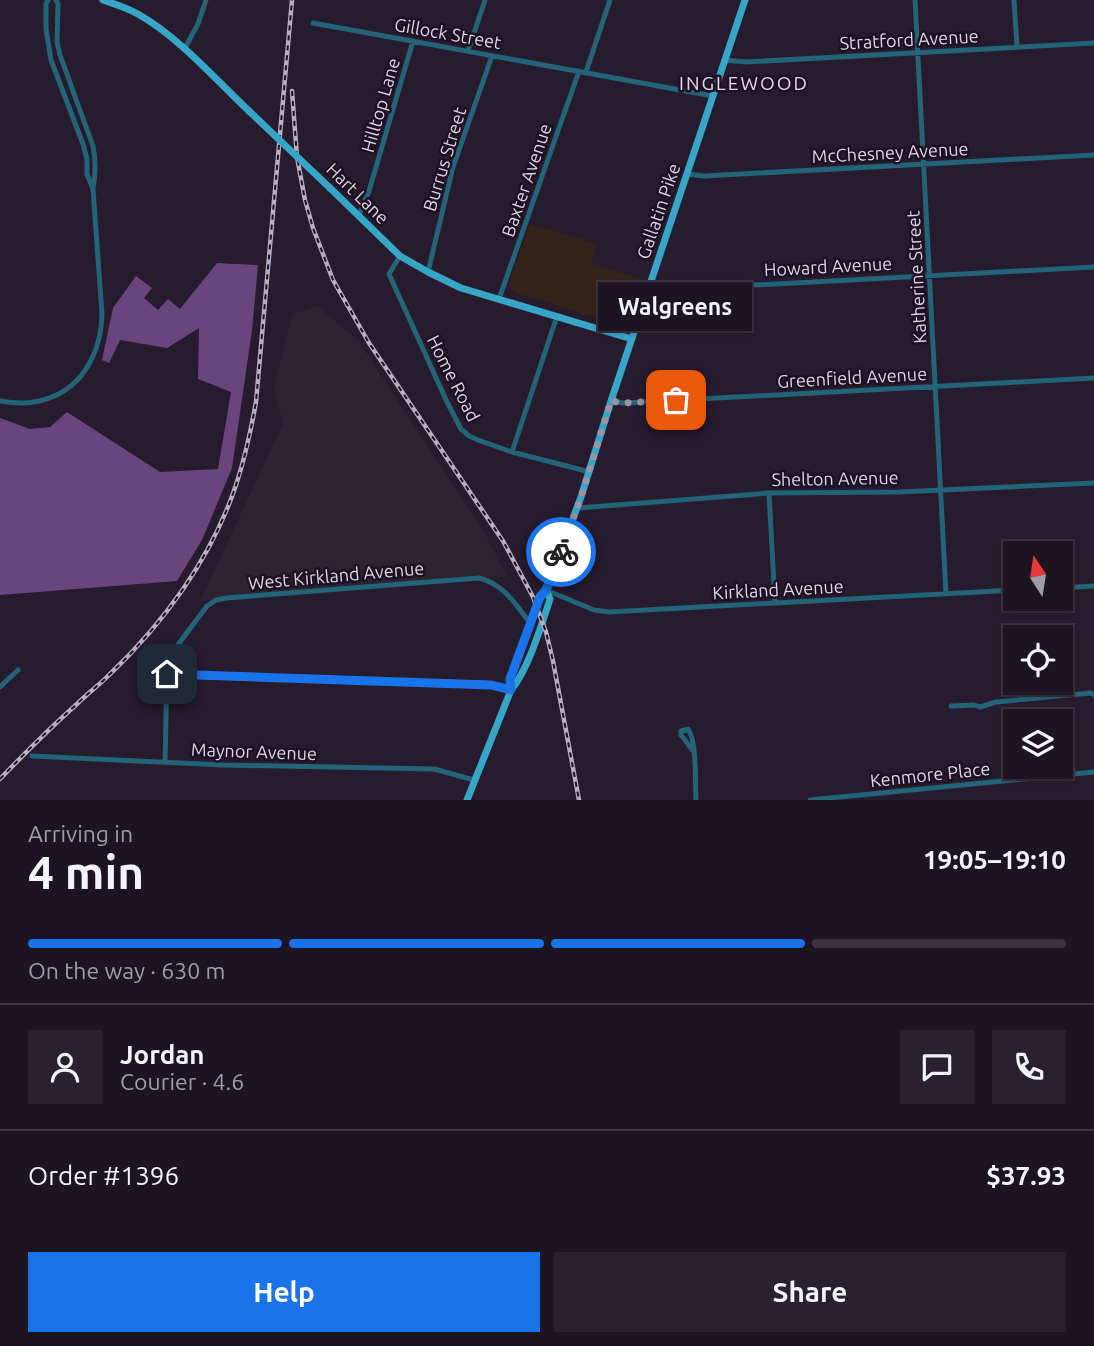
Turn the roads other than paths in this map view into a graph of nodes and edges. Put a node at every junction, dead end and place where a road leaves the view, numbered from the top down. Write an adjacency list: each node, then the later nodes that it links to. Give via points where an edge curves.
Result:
1 (48, 0): 24 (street, via 51,60 83,144)
2 (56, 0): 24 (street, via 60,55 93,145)
3 (103, 0): 14 (main road, Hart Lane, via 137,13)
4 (206, 0): 14 (street)
5 (485, 0): 15 (street)
6 (610, 0): 19 (street, Baxter Avenue)
7 (745, 0): 18 (main road, Gallatin Pike)
8 (915, 0): 16 (street, Katherine Street)
9 (1014, 0): 13 (street)
10 (313, 23): 11 (street, Gillock Street)
11 (414, 41): 15 (street, Gillock Street); 25 (street, Hilltop Lane)
12 (1094, 43): 13 (street, Stratford Avenue)
13 (1017, 47): 16 (street, Stratford Avenue)
14 (185, 48): 25 (main road, Hart Lane, bridge)
15 (468, 51): 17 (street, Gillock Street)
16 (918, 53): 18 (street, Stratford Avenue); 22 (street, Katherine Street)
17 (492, 55): 19 (street, Gillock Street); 28 (street, Burrus Street, via 453,167)
18 (725, 61): 20 (main road, Gallatin Pike)
19 (582, 72): 20 (street, Gillock Street); 31 (street, Baxter Avenue)
20 (713, 96): 23 (main road, Gallatin Pike)
21 (1094, 155): 22 (street, McChesney Avenue)
22 (924, 164): 23 (street, McChesney Avenue); 29 (street, Katherine Street)
23 (688, 174): 30 (main road, Gallatin Pike)
24 (93, 188): 36 (street, via 102,329 91,362 53,397 37,402)
25 (359, 215): 26 (main road, Hart Lane)
26 (400, 256): 28 (main road, Hart Lane); 38 (street, Home Road, via 389,274 461,429)
27 (1094, 267): 29 (street, Howard Avenue)
28 (428, 272): 31 (main road, Hart Lane)
29 (930, 275): 30 (street, Howard Avenue); 35 (street, Katherine Street)
30 (648, 289): 33 (main road, Gallatin Pike)
31 (499, 299): 32 (main road, Hart Lane)
32 (556, 316): 33 (main road, Hart Lane); 38 (street)
33 (632, 339): 37 (main road, Gallatin Pike)
34 (1094, 378): 35 (street, Greenfield Avenue)
35 (936, 386): 37 (street, Greenfield Avenue); 41 (street, Katherine Street)
36 (0, 401)
37 (611, 401): 39 (main road, Gallatin Pike)
38 (512, 452): 39 (street, Home Road)
39 (590, 472): 43 (main road, Gallatin Pike)
40 (1094, 482): 41 (street, Shelton Avenue)
41 (941, 490): 42 (street, Shelton Avenue); 48 (street, Katherine Street)
42 (769, 493): 43 (street, Shelton Avenue); 49 (street)
43 (578, 508): 46 (main road, Gallatin Pike)
44 (1094, 586): 45 (street)
45 (1073, 587)
46 (546, 590): 49 (street, Kirkland Avenue, via 609,612); 50 (main road, Gallatin Pike); 54 (main road, Gallatin Pike, via 550,599 540,629)
47 (1003, 591): 48 (street, Kirkland Avenue)
48 (946, 594): 49 (street, Kirkland Avenue)
49 (775, 603)
50 (530, 623): 52 (street, West Kirkland Avenue, via 509,594 479,578 227,598 207,606 174,650); 54 (main road, Gallatin Pike, via 510,679)
51 (18, 670): 53 (street)
52 (167, 674): 54 (street, via 491,685); 59 (street)
53 (0, 687)
54 (511, 690): 61 (main road, Gallatin Pike)
55 (1094, 695): 56 (street)
56 (951, 706)
57 (694, 752): 63 (street)
58 (32, 755): 59 (street, Maynor Avenue)
59 (165, 762): 61 (street, Maynor Avenue, via 434,769)
60 (1094, 772): 64 (street, Kenmore Place)
61 (474, 779): 62 (main road, Gallatin Pike)
62 (467, 800)
63 (696, 800)
64 (810, 800)

